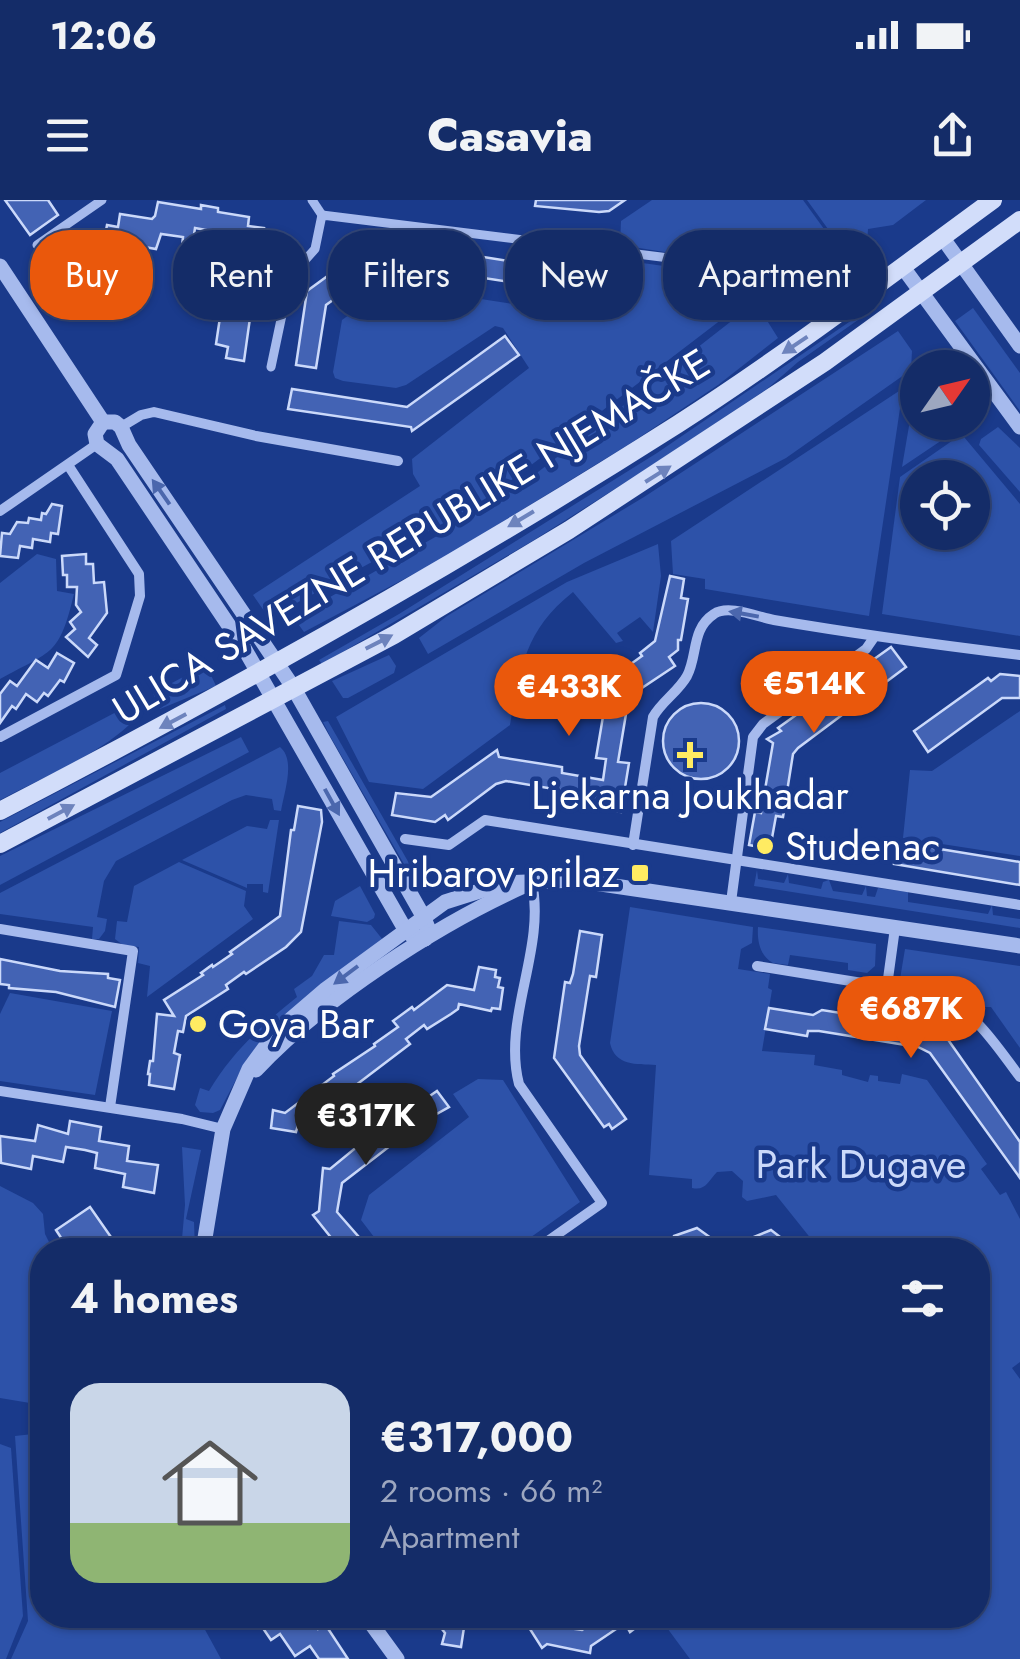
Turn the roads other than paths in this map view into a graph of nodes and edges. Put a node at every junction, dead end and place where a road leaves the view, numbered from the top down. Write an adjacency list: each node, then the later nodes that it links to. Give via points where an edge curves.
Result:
1 (102, 200): 6 (street)
2 (312, 200): 4 (street)
3 (994, 200): 7 (main road, ULICA SAVEZNE REPUBLIKE NJEMAČKE)
4 (322, 215): 8 (street); 14 (street, via 315,249 290,277)
5 (1020, 220): 9 (main road, ULICA SAVEZNE REPUBLIKE NJEMAČKE)
6 (58, 230)
7 (942, 237): 9 (street); 11 (main road, ULICA SAVEZNE REPUBLIKE NJEMAČKE)
8 (663, 257)
9 (960, 264): 12 (main road, ULICA SAVEZNE REPUBLIKE NJEMAČKE); 13 (street)
10 (0, 266): 15 (street)
11 (902, 266): 12 (street); 24 (main road, ULICA SAVEZNE REPUBLIKE NJEMAČKE, one-way to 24, via 679,423)
12 (921, 293): 16 (street); 26 (main road, ULICA SAVEZNE REPUBLIKE NJEMAČKE, one-way to 12, via 569,530)
13 (1020, 346)
14 (270, 367)
15 (103, 422): 17 (street); 18 (street, via 95,434)
16 (1020, 426)
17 (122, 430): 18 (street, via 118,446); 19 (street, via 145,413 161,413); 24 (street, one-way to 17)
18 (102, 446): 20 (street); 25 (street)
19 (398, 461)
20 (68, 465): 21 (street); 28 (street, via 139,574 140,596 116,675)
21 (0, 511)
22 (875, 636): 23 (street); 32 (street, one-way to 32, via 714,613 696,639 688,674 653,718); 33 (street, via 753,737)
23 (1020, 655)
24 (278, 663): 25 (main road, ULICA SAVEZNE REPUBLIKE NJEMAČKE); 26 (street)
25 (259, 674): 27 (street); 29 (main road, ULICA SAVEZNE REPUBLIKE NJEMAČKE, one-way to 29)
26 (293, 687): 27 (main road, ULICA SAVEZNE REPUBLIKE NJEMAČKE); 37 (street)
27 (273, 698): 31 (main road, ULICA SAVEZNE REPUBLIKE NJEMAČKE, one-way to 27); 40 (street, one-way to 40)
28 (0, 738)
29 (0, 811)
30 (405, 839): 32 (street, via 449,844 485,820)
31 (0, 844)
32 (632, 845): 33 (street)
33 (736, 860): 35 (street); 36 (street)
34 (532, 882): 35 (street, via 574,880); 37 (street, via 481,889); 41 (street); 51 (street, via 537,926 515,1068 519,1084 602,1202)
35 (730, 902): 38 (street)
36 (1020, 906)
37 (424, 916): 40 (street); 41 (street)
38 (895, 928): 42 (street); 44 (street)
39 (0, 929): 48 (street, via 133,951)
40 (406, 929): 41 (street); 46 (street, one-way to 46, via 277,1031)
41 (425, 939): 46 (street, via 303,1026)
42 (1020, 946)
43 (757, 966): 44 (street)
44 (887, 986): 45 (street, via 937,995 968,1011)
45 (1020, 1077)
46 (238, 1090): 49 (street)
47 (0, 1092): 48 (street)
48 (110, 1108): 49 (street)
49 (223, 1129): 50 (street)
50 (205, 1238)
51 (551, 1238)
52 (374, 1628): 53 (street)
53 (397, 1659)

